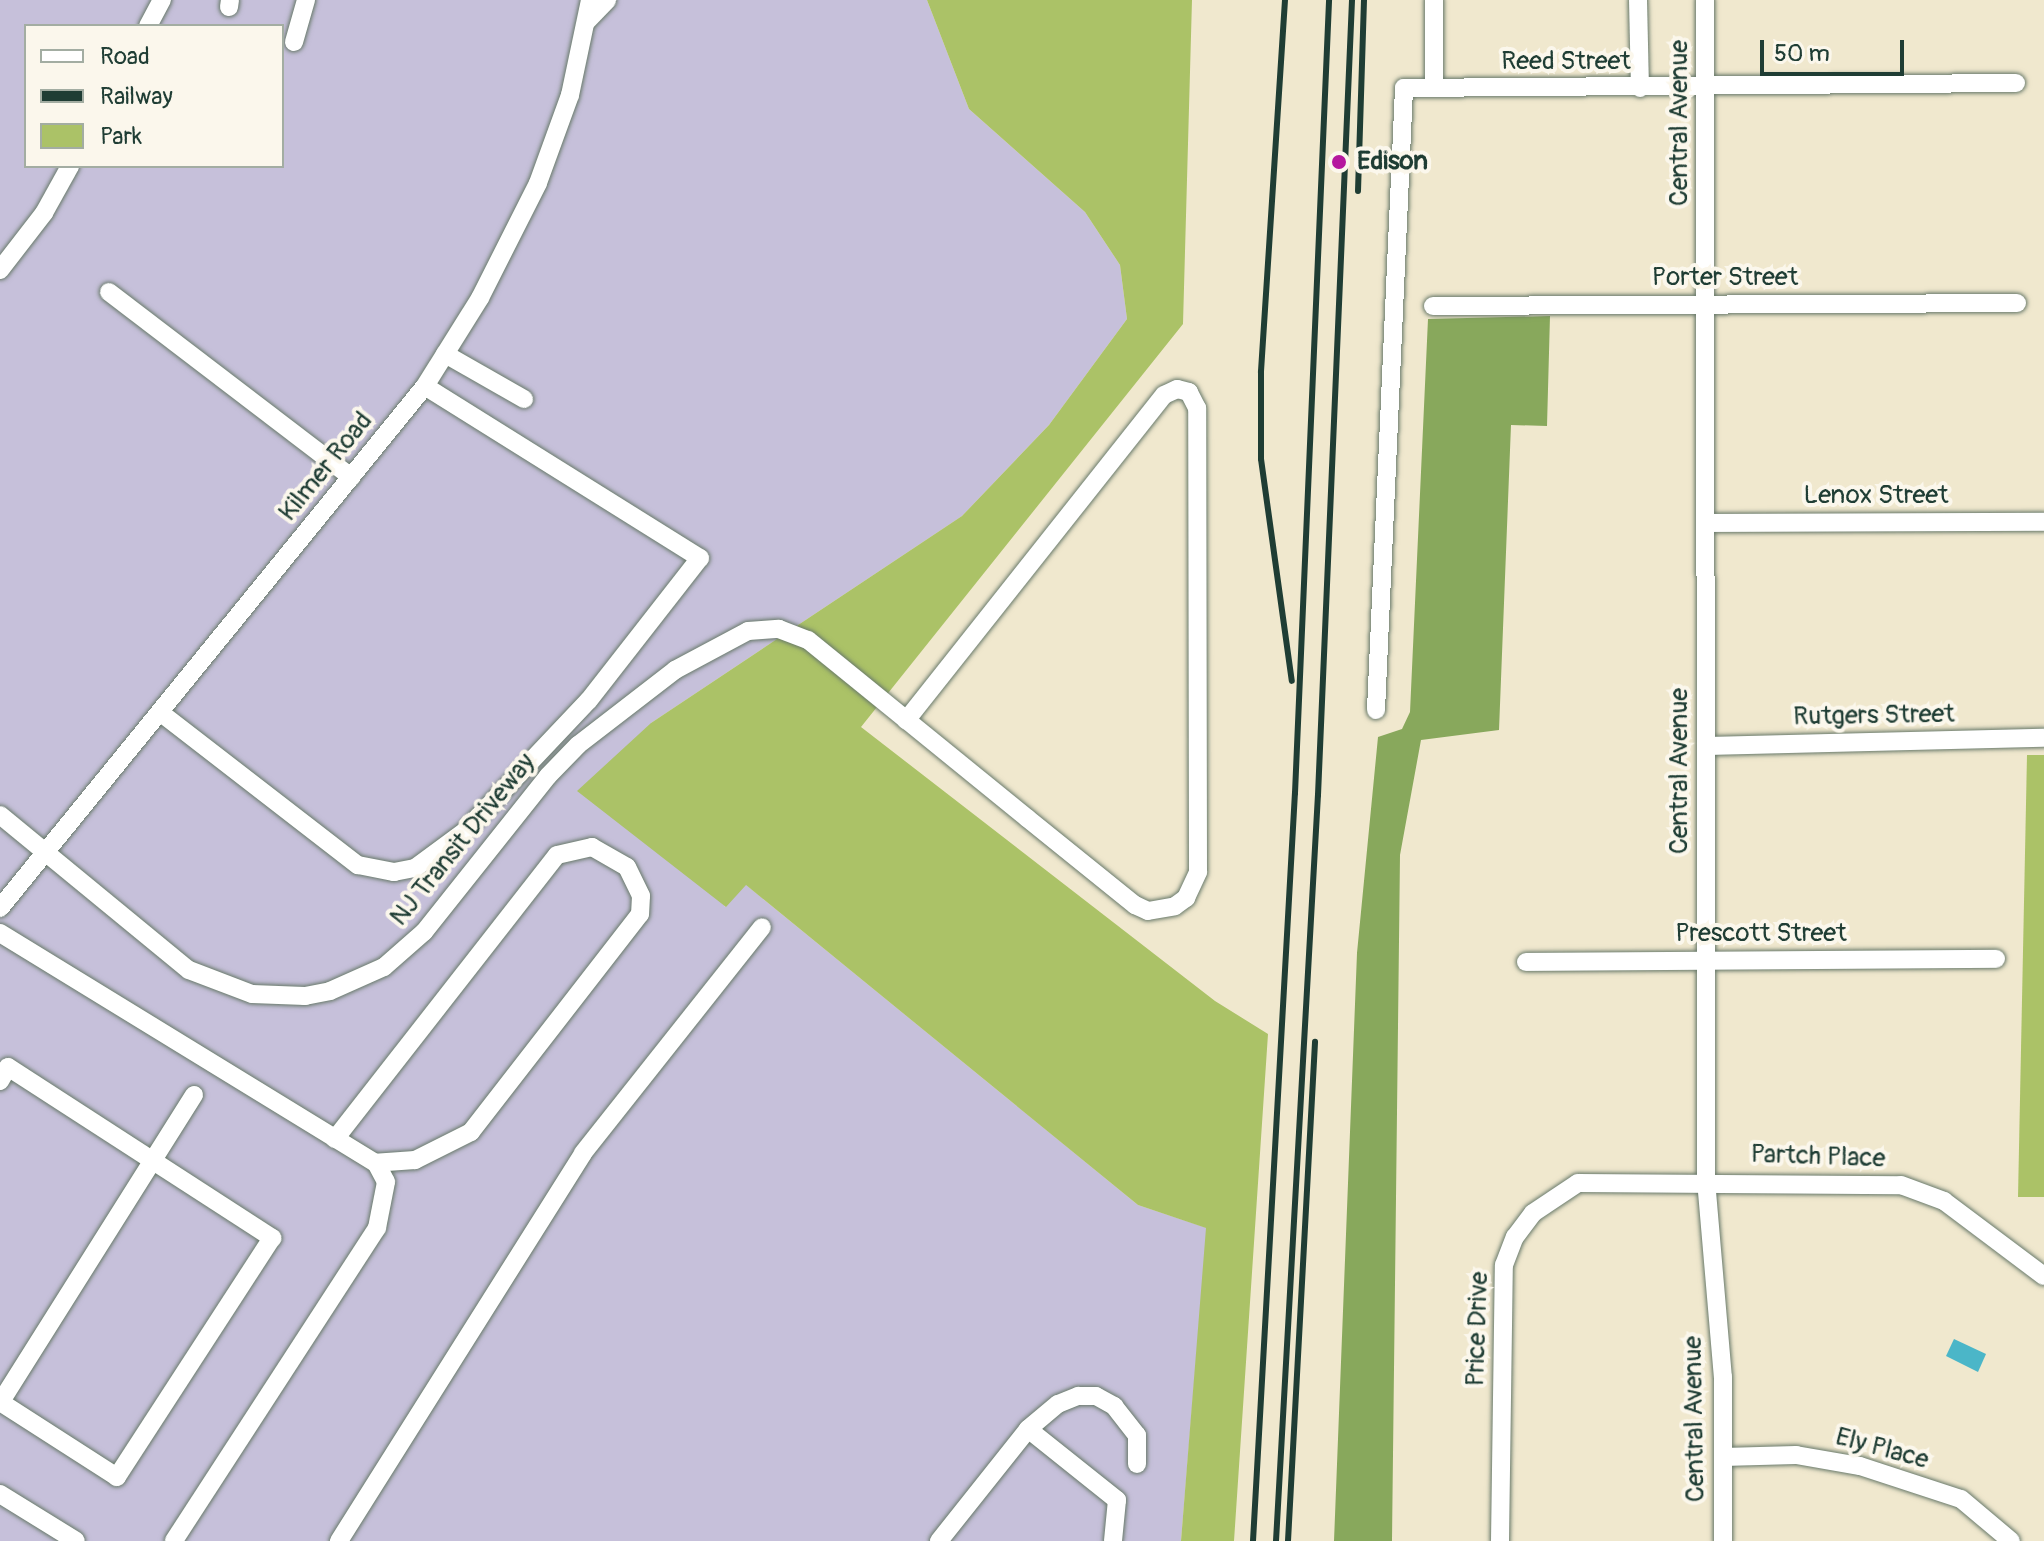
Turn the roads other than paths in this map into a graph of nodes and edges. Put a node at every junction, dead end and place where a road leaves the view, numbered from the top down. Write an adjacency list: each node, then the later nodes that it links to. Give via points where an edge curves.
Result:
1 (162, 0): 10 (street)
2 (306, 0): 11 (street)
3 (581, 0): 9 (street)
4 (590, 0): 9 (street, Kilmer Road)
5 (607, 0): 9 (street)
6 (1434, 0): 14 (street)
7 (1638, 0): 15 (street)
8 (1705, 0): 13 (street, Central Avenue)
9 (587, 21): 22 (street, Kilmer Road, via 570,95 538,183)
10 (149, 24)
11 (294, 42)
12 (2016, 83): 13 (street, Reed Street)
13 (1708, 85): 15 (street, Reed Street); 20 (street, Central Avenue)
14 (1434, 87): 15 (street, Reed Street); 28 (street, Reed Street, via 1404,88)
15 (1640, 88)
16 (69, 168): 17 (street, via 44,213)
17 (0, 270)
18 (109, 292): 25 (street)
19 (2017, 303): 20 (street, Porter Street)
20 (1706, 304): 21 (street, Porter Street); 27 (street, Central Avenue)
21 (1433, 306)
22 (445, 354): 23 (street, Kilmer Road); 24 (street)
23 (425, 386): 25 (street, Kilmer Road); 29 (street, via 700,558 589,700 465,831 415,868 394,872 358,865)
24 (524, 399)
25 (351, 477): 29 (street, Kilmer Road)
26 (2044, 522): 27 (street, Lenox Street)
27 (1708, 523): 32 (street, Central Avenue)
28 (1376, 710)
29 (161, 713): 34 (street, Kilmer Road)
30 (906, 720): 30 (street, NJ Transit Driveway, via 1135,905 1161,910 1186,898 1198,872 1197,408 1189,392 1177,389 1164,395); 34 (street, NJ Transit Driveway, via 794,633 765,628 733,638 657,683 562,759 403,952 356,982 305,996 252,994 189,970)
31 (2044, 738): 32 (street, Rutgers Street)
32 (1706, 746): 39 (street, Central Avenue)
33 (0, 815): 34 (street, NJ Transit Driveway)
34 (46, 853): 35 (street, Kilmer Road)
35 (0, 908)
36 (762, 927): 55 (street, via 583,1153)
37 (0, 933): 43 (street)
38 (1996, 959): 39 (street, Prescott Street)
39 (1707, 961): 40 (street, Prescott Street); 46 (street, Central Avenue)
40 (1526, 962)
41 (0, 1081): 44 (street, via 8,1067)
42 (194, 1095): 44 (street)
43 (335, 1139): 45 (street); 45 (street, via 557,855 592,847 627,867 641,896 640,914 471,1132 415,1160)
44 (153, 1161): 48 (street); 48 (street, via 272,1238 117,1477)
45 (376, 1163): 54 (street, via 386,1182 377,1228)
46 (1706, 1180): 47 (street, Partch Place, via 1901,1185 1944,1201); 50 (street, Central Avenue, via 1723,1377); 58 (street, Price Drive, via 1578,1183 1533,1213 1515,1237 1501,1292)
47 (2044, 1276)
48 (0, 1402)
49 (1028, 1429): 51 (street, via 1058,1404 1096,1396 1114,1406 1132,1427); 56 (street); 57 (street, via 1117,1500)
50 (1723, 1457): 59 (street, Central Avenue); 60 (street, Ely Place, via 1796,1455 1860,1466 1961,1499)
51 (1137, 1464)
52 (0, 1494): 53 (street)
53 (76, 1541)
54 (174, 1541)
55 (339, 1541)
56 (939, 1541)
57 (1113, 1541)
58 (1500, 1541)
59 (1723, 1541)
60 (2011, 1541)

